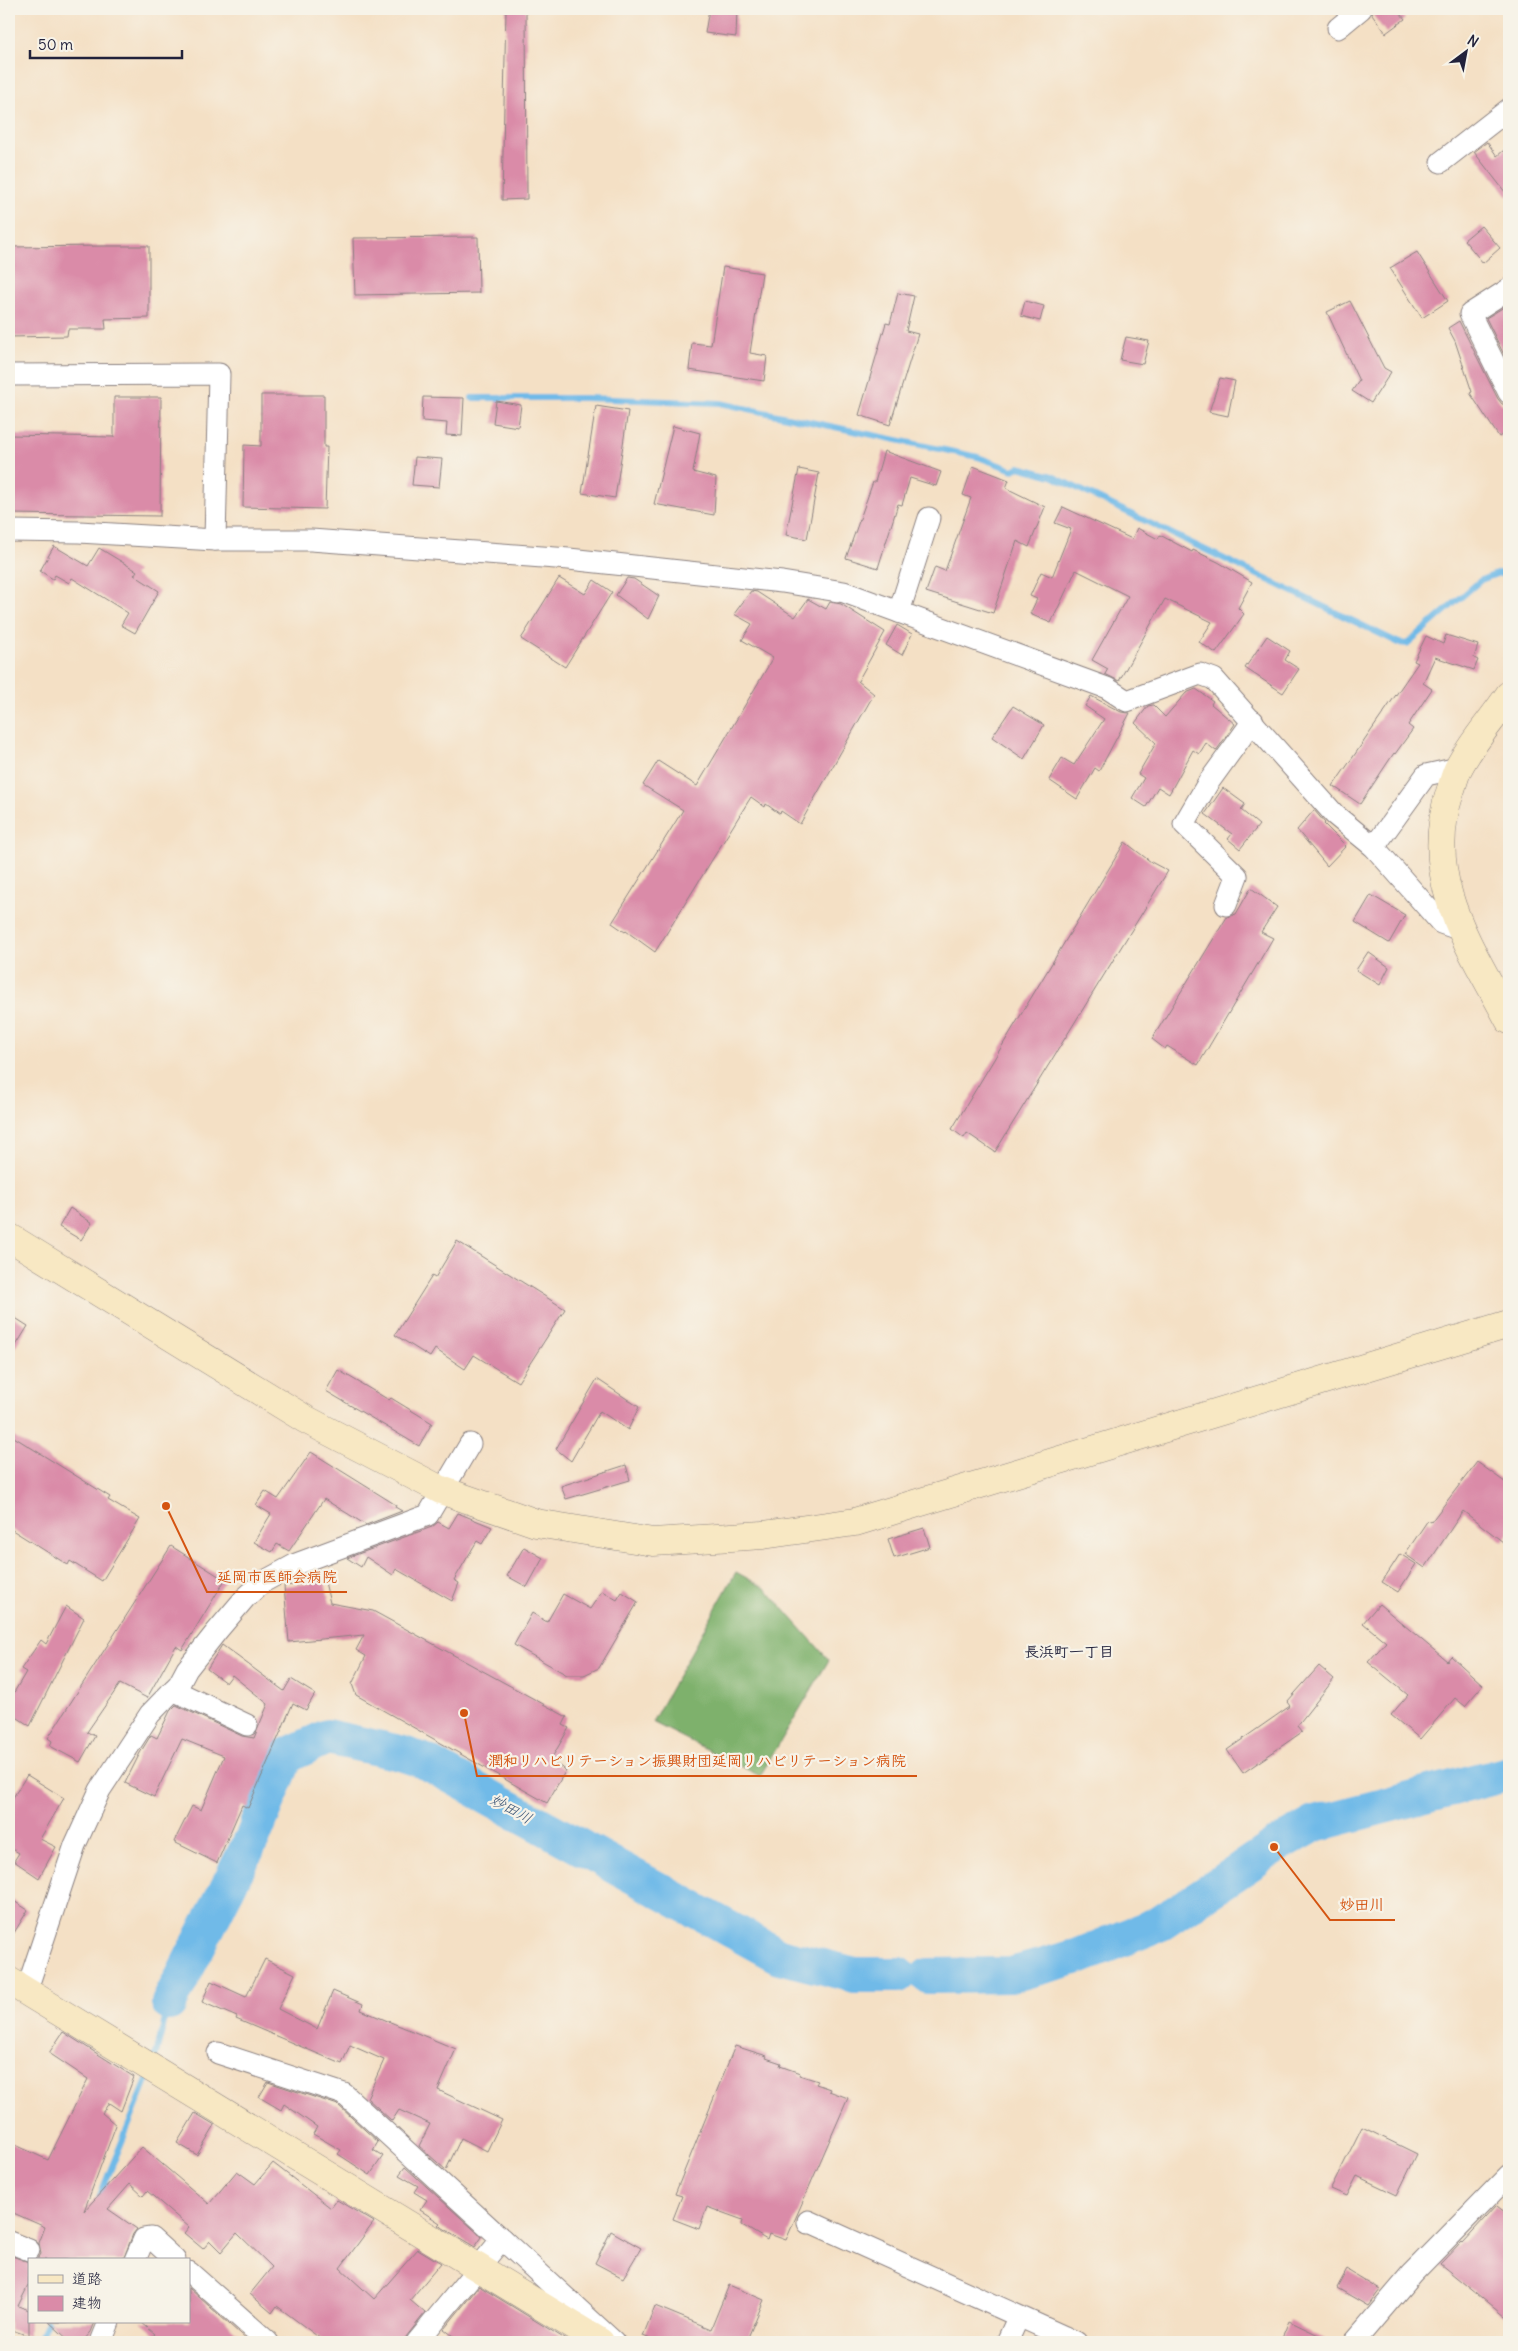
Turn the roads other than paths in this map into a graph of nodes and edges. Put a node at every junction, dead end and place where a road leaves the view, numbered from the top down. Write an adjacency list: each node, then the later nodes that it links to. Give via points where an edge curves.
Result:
1 (1362, 9): 2 (street)
2 (1338, 28)
3 (1509, 110): 4 (street)
4 (1441, 162)
5 (1509, 289): 7 (street, via 1470,314)
6 (9, 375): 10 (street, via 219,374)
7 (1509, 393)
8 (930, 518): 11 (street)
9 (9, 531): 10 (street)
10 (216, 540): 11 (street, via 311,540 569,559 772,580 844,592)
11 (900, 612): 13 (street, via 1107,688 1127,701 1200,674 1214,680)
12 (1509, 695): 14 (street)
13 (1252, 721): 15 (street, via 1334,815); 16 (street, via 1208,783 1184,824 1237,876)
14 (1458, 768): 15 (street, via 1426,775); 17 (street, via 1442,814 1440,839 1442,872)
15 (1374, 847): 17 (street, via 1441,922)
16 (1226, 905)
17 (1461, 930): 18 (street)
18 (1509, 1020)
19 (9, 1237): 22 (street, via 305,1419)
20 (1509, 1324): 22 (street, via 855,1522 764,1535 653,1542 536,1523)
21 (470, 1444): 22 (street)
22 (441, 1490): 23 (street, via 428,1515 296,1564 263,1582 217,1631)
23 (173, 1690): 24 (street); 25 (street, via 150,1714 100,1790)
24 (247, 1725)
25 (17, 1986): 34 (street)
26 (218, 2053): 29 (street, via 344,2094)
27 (1509, 2175): 43 (street, via 1412,2274)
28 (808, 2223): 36 (street)
29 (502, 2239): 34 (street); 40 (street)
30 (9, 2242): 31 (street)
31 (29, 2250)
32 (136, 2258): 33 (street, via 144,2239 151,2238)
33 (173, 2258)
34 (479, 2270): 38 (street); 39 (street)
35 (190, 2273): 37 (street)
36 (1018, 2318): 41 (street); 42 (street)
37 (268, 2342)
38 (417, 2342)
39 (600, 2342)
40 (614, 2342)
41 (1007, 2342)
42 (1076, 2342)
43 (1354, 2342)

